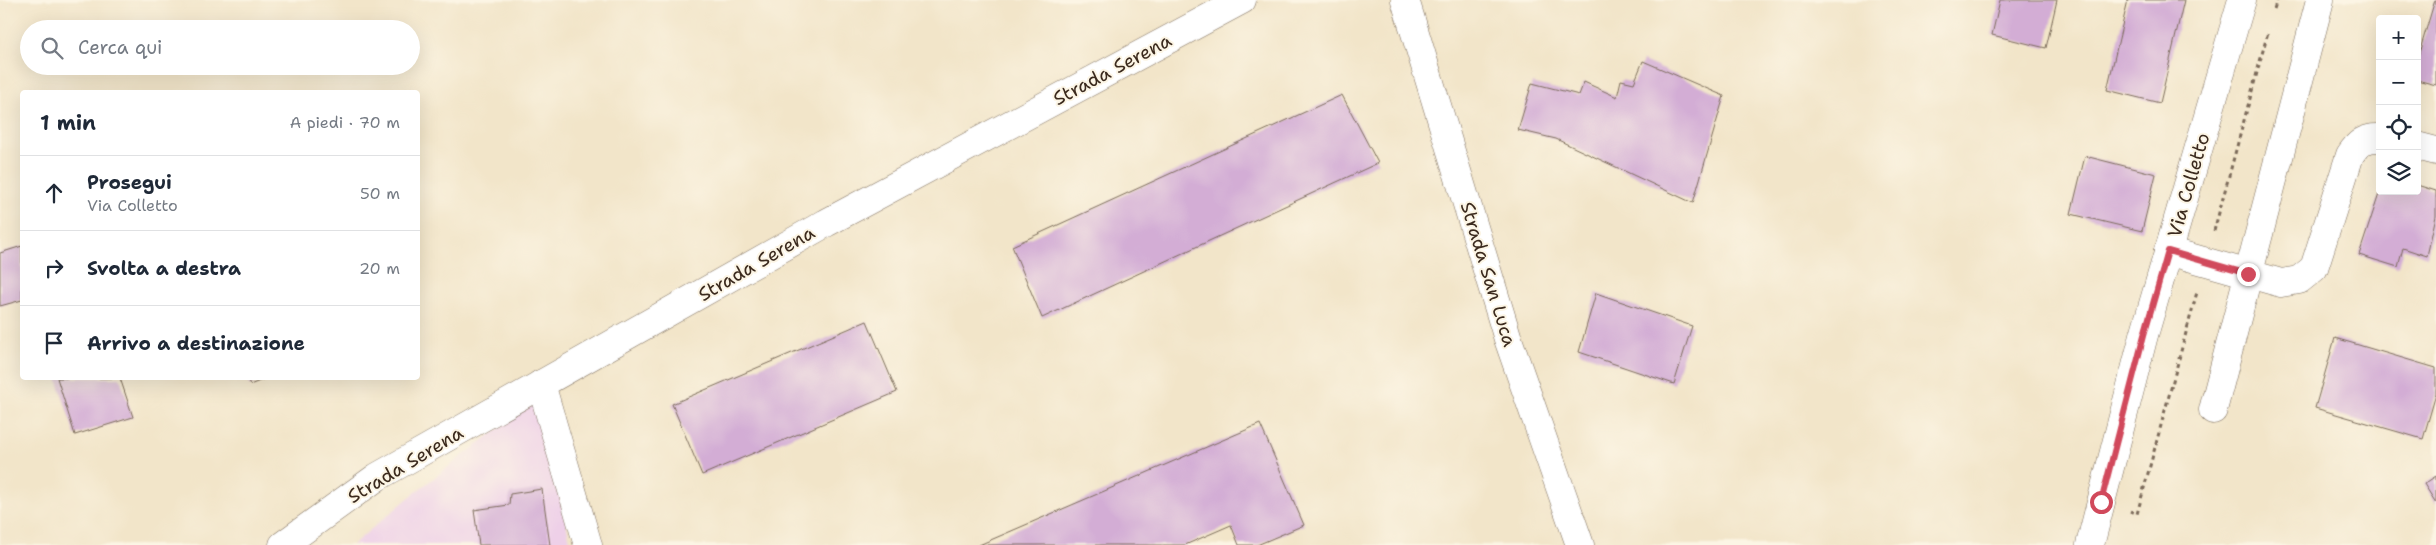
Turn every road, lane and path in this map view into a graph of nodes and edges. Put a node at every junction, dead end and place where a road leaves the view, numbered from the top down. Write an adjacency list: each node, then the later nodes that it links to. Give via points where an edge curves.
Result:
1 (1242, 0): 10 (street, Strada Serena, via 826,223)
2 (1405, 0): 14 (street, Strada San Luca, via 1508,339)
3 (2242, 0): 8 (street, Via Colletto)
4 (2320, 0): 9 (street)
5 (2376, 138): 9 (street, via 2357,143 2350,155 2314,268 2299,280 2281,283)
6 (2421, 147): 7 (street)
7 (2436, 152)
8 (2168, 251): 9 (street); 15 (street, Via Colletto)
9 (2248, 274): 11 (street)
10 (541, 384): 12 (street, Strada Serena, via 377,477); 13 (street)
11 (2213, 410)
12 (283, 545)
13 (588, 545)
14 (1580, 545)
15 (2090, 545)

